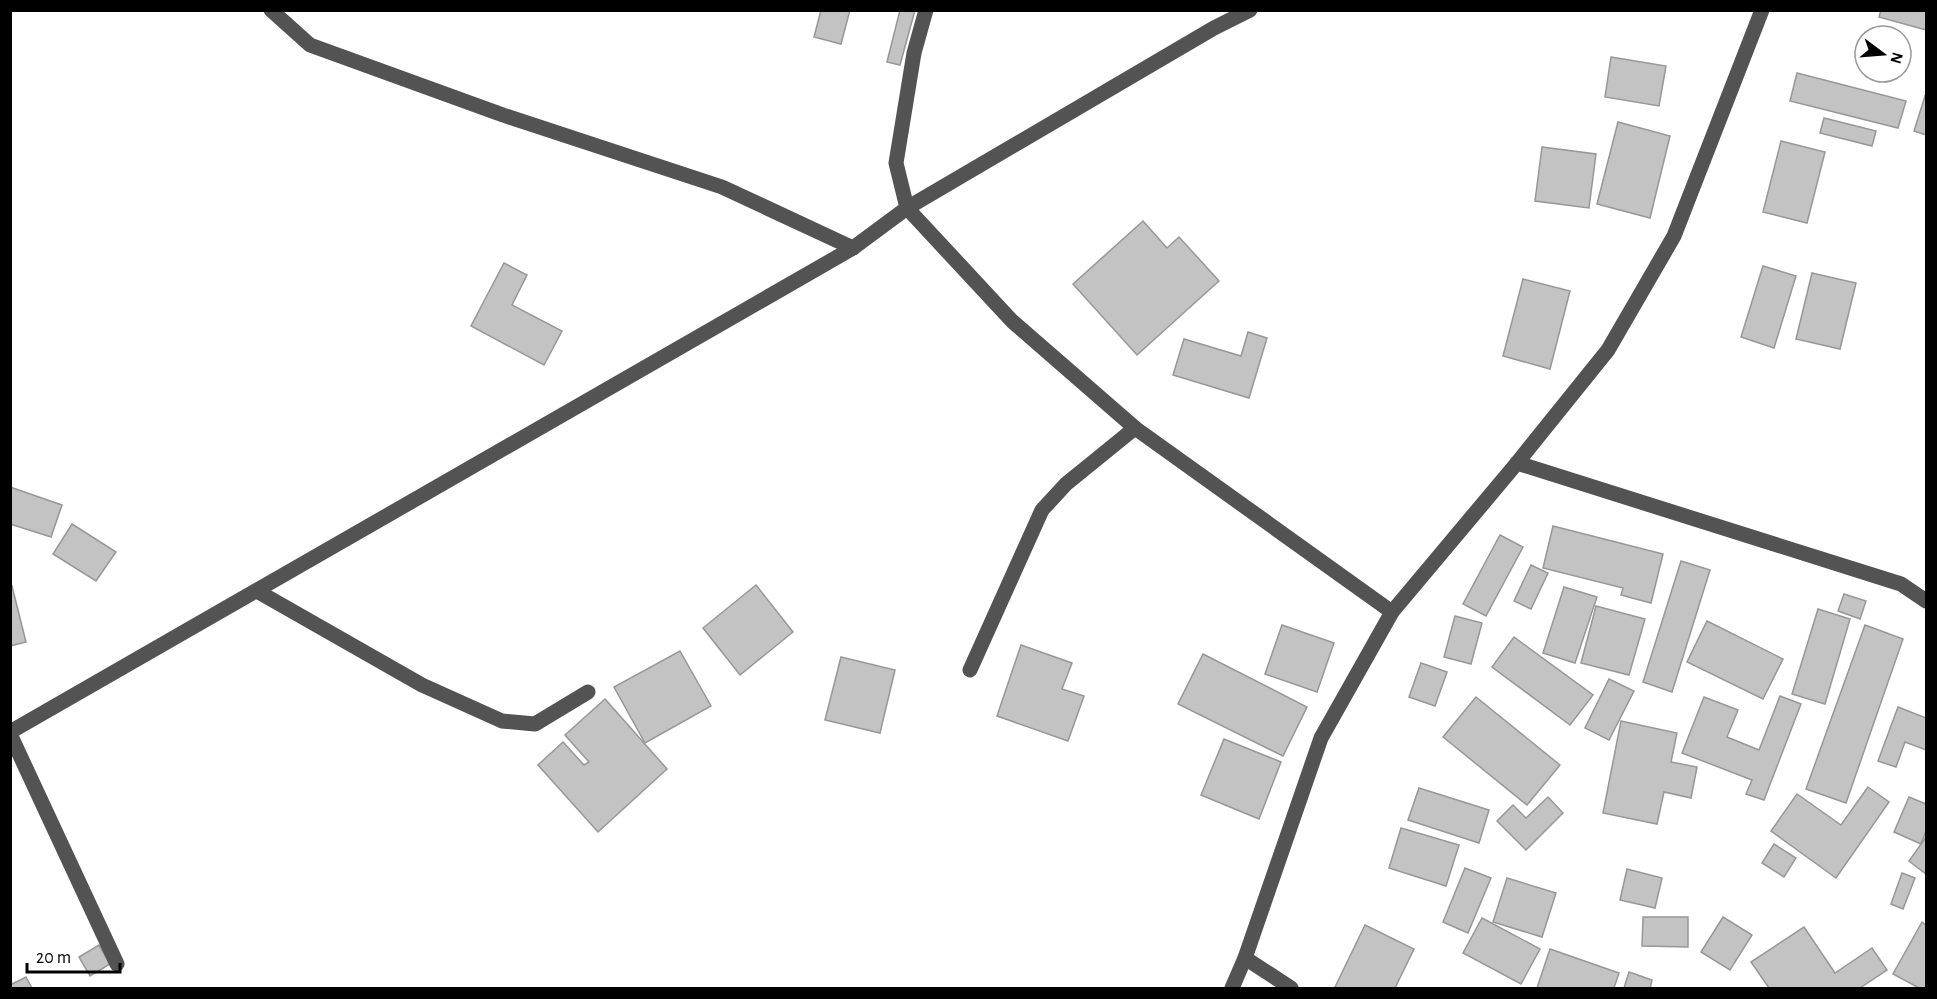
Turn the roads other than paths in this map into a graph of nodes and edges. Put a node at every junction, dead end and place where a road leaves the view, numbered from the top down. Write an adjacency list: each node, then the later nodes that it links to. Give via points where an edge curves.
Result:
1 (271, 10): 6 (street, via 310,45 503,115 722,187)
2 (926, 10): 5 (street, via 914,53 896,163)
3 (1250, 10): 5 (street)
4 (1761, 10): 8 (street, via 1674,236 1608,350)
5 (907, 208): 6 (street); 7 (street, via 1012,321)
6 (853, 248): 9 (street)
7 (1135, 428): 11 (street); 12 (street, via 1066,484 1042,510)
8 (1517, 463): 10 (street, via 1901,584); 11 (street)
9 (257, 591): 13 (street, via 422,685 502,721 535,724); 14 (street)
10 (1926, 601)
11 (1392, 612): 15 (street, via 1321,738)
12 (970, 670)
13 (588, 692)
14 (10, 733): 16 (street)
15 (1245, 958): 17 (street); 18 (street)
16 (117, 964)
17 (1232, 988)
18 (1291, 988)

